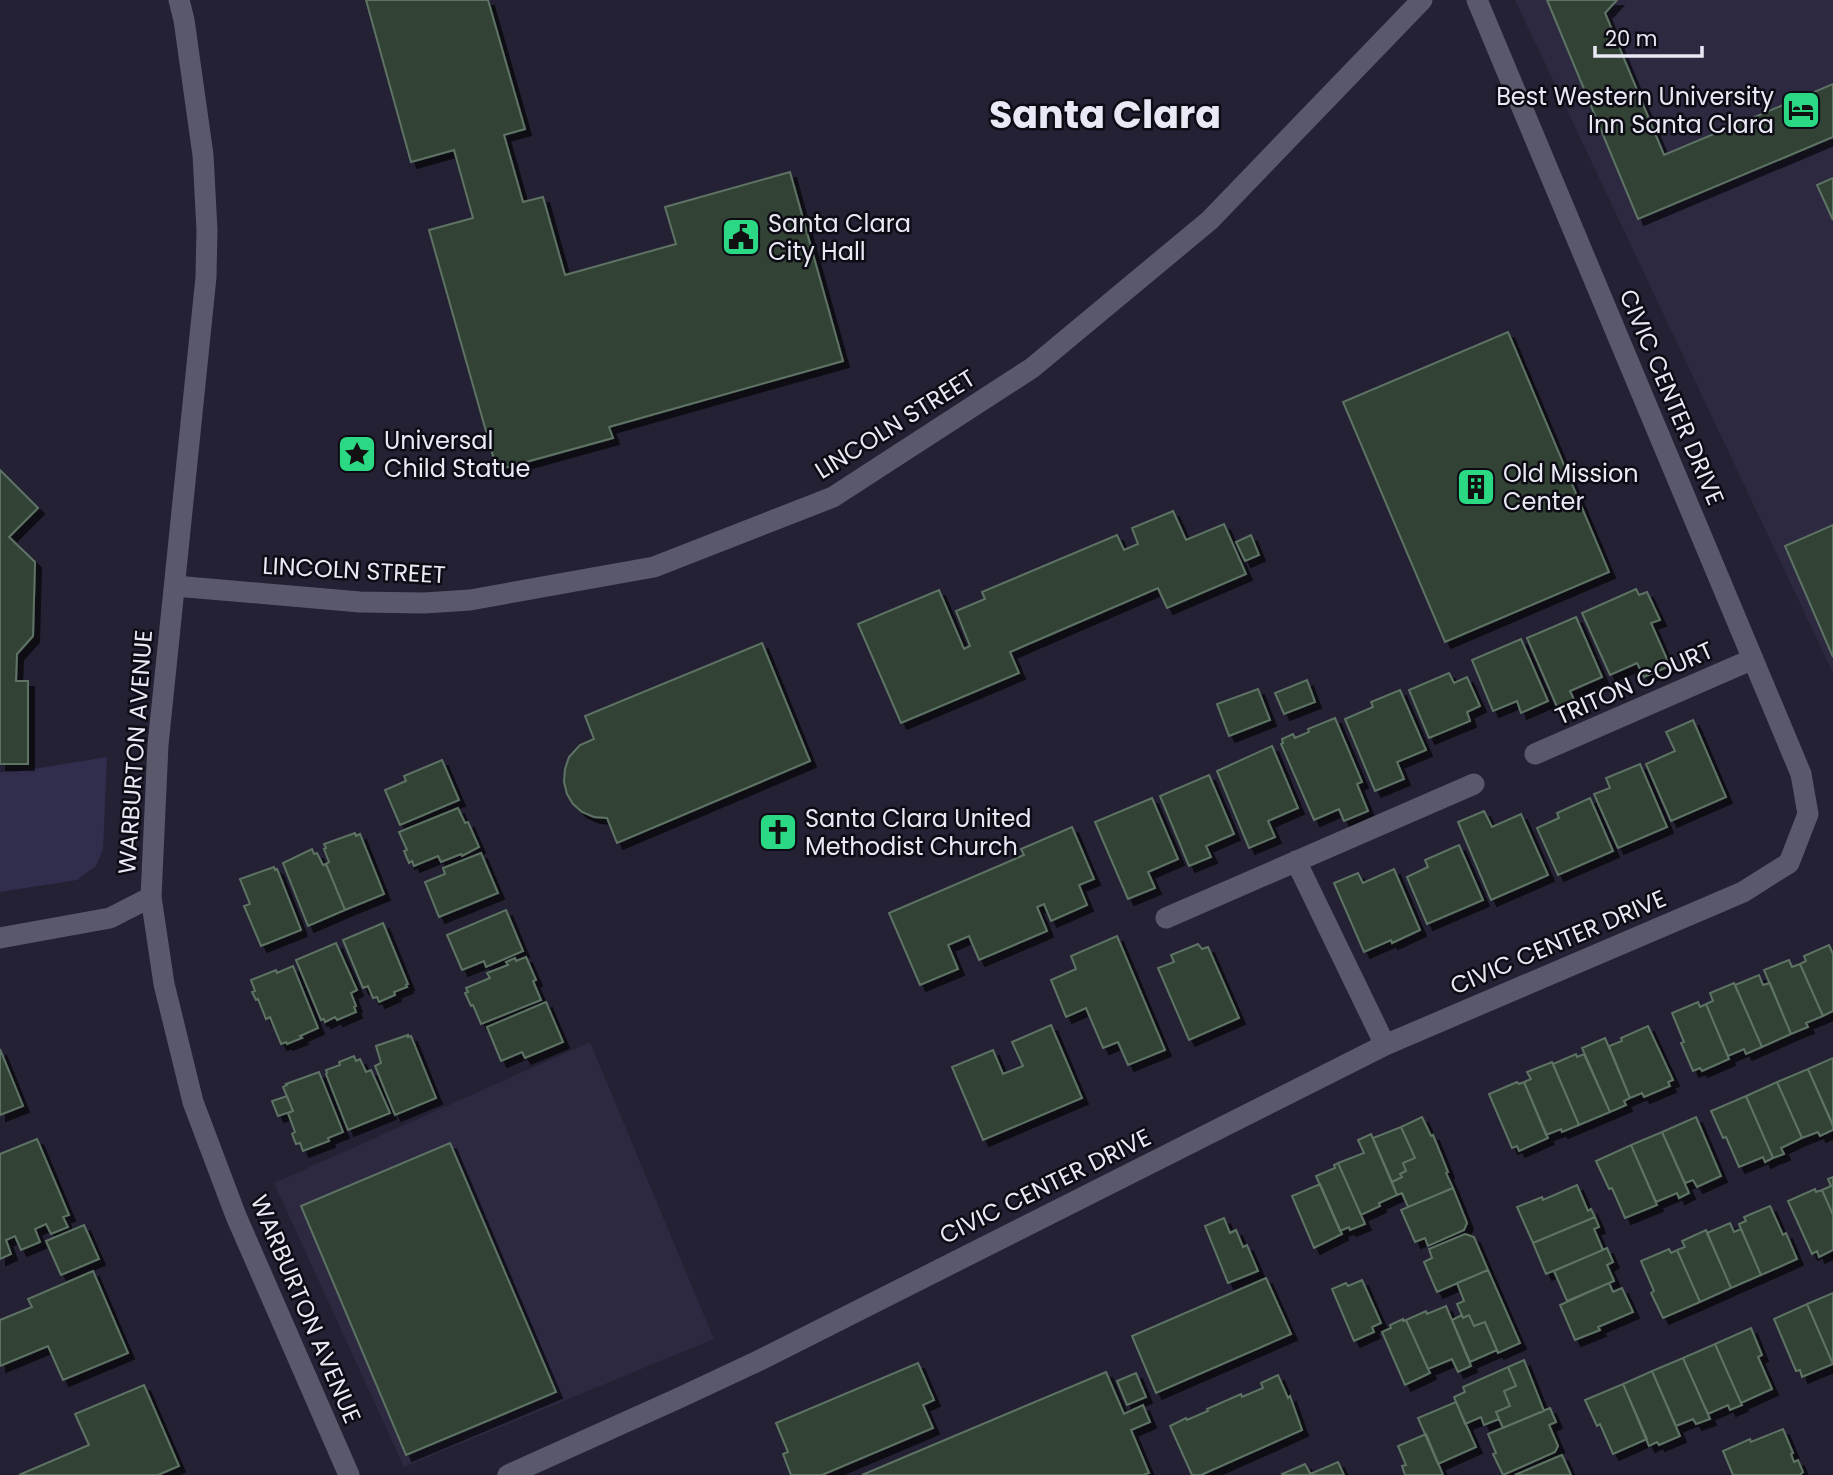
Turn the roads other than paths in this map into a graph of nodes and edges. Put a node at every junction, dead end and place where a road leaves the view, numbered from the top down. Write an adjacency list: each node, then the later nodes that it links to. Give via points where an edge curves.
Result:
1 (178, 0): 4 (street, WARBURTON AVENUE, via 203,155 207,230)
2 (1422, 0): 4 (street, LINCOLN STREET, via 1210,220 1031,368 833,497 654,567 470,600 360,601)
3 (1477, 0): 5 (street, CIVIC CENTER DRIVE)
4 (175, 586): 9 (street, WARBURTON AVENUE, via 158,744)
5 (1753, 659): 6 (street, TRITON COURT); 12 (street, CIVIC CENTER DRIVE, via 1801,774 1808,814 1789,863 1743,892)
6 (1535, 754)
7 (1474, 784): 8 (street)
8 (1297, 861): 10 (street); 12 (street)
9 (152, 897): 11 (street, via 110,918); 13 (street, WARBURTON AVENUE, via 164,984 193,1102 236,1216)
10 (1166, 918)
11 (0, 938)
12 (1385, 1045): 14 (street, CIVIC CENTER DRIVE, via 758,1361)
13 (349, 1475)
14 (508, 1475)

